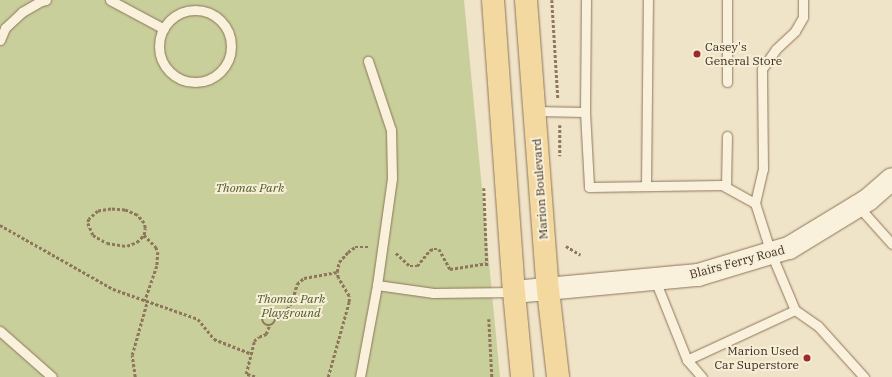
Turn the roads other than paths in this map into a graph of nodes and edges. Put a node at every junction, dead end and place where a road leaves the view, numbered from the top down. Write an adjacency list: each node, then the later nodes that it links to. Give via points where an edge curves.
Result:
1 (46, 0): 10 (lane, via 22,12 5,28)
2 (110, 0): 9 (lane)
3 (493, 0): 26 (main road)
4 (526, 0): 13 (main road, Marion Boulevard)
5 (586, 0): 14 (lane)
6 (648, 0): 17 (lane)
7 (727, 0): 12 (lane)
8 (803, 0): 19 (lane, via 803,17 796,31 776,48 762,69 763,169)
9 (164, 29): 9 (lane, via 172,19 182,13 194,10 207,12 218,18 226,27 231,51 227,63 220,73 210,79 188,82 178,78 163,62 160,40)
10 (0, 40)
11 (368, 61): 24 (lane, via 391,130 392,178)
12 (727, 82)
13 (534, 111): 14 (lane); 25 (main road, Marion Boulevard)
14 (585, 112): 17 (lane, via 589,187)
15 (727, 136): 18 (lane)
16 (892, 179): 20 (main road, Blairs Ferry Road)
17 (646, 186): 18 (lane, via 722,185)
18 (726, 188): 19 (lane)
19 (755, 203): 22 (lane)
20 (858, 206): 21 (lane); 22 (main road, Blairs Ferry Road, via 789,248)
21 (892, 244)
22 (771, 254): 23 (main road, Blairs Ferry Road, via 698,275); 27 (lane)
23 (655, 280): 25 (main road, Blairs Ferry Road); 29 (lane)
24 (377, 285): 26 (lane, via 432,293); 31 (lane)
25 (548, 290): 26 (main road, Blairs Ferry Road); 33 (main road, Marion Boulevard)
26 (514, 292): 32 (main road)
27 (795, 310): 29 (lane); 35 (lane, via 818,326)
28 (0, 332): 30 (lane)
29 (687, 360): 34 (lane)
30 (52, 377)
31 (360, 377)
32 (522, 377)
33 (558, 377)
34 (702, 377)
35 (864, 377)

